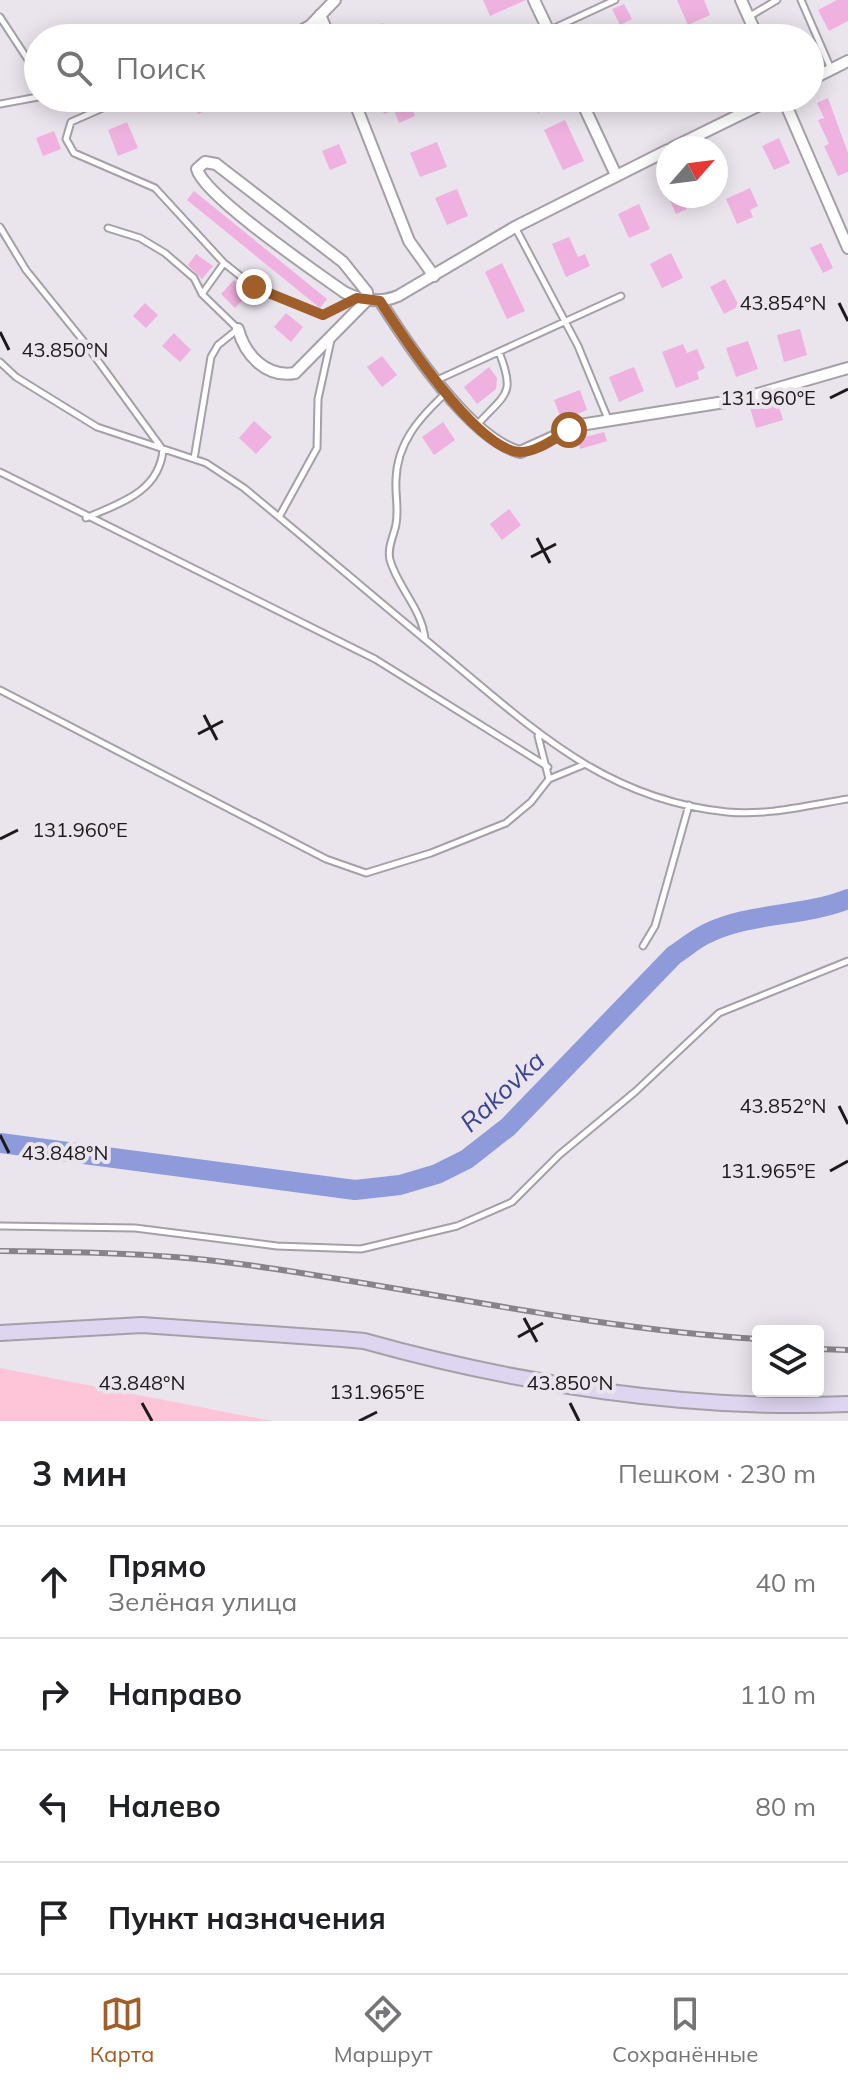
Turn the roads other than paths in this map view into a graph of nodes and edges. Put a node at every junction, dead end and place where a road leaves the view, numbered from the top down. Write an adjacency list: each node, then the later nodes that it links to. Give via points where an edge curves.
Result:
1 (335, 0): 7 (street)
2 (534, 0): 12 (street)
3 (615, 0): 13 (lane)
4 (741, 0): 9 (street)
5 (777, 0): 9 (lane)
6 (801, 0): 15 (lane)
7 (320, 15): 10 (street); 11 (street)
8 (0, 17): 17 (lane)
9 (749, 17): 14 (street)
10 (310, 24)
11 (324, 24)
12 (545, 24)
13 (569, 24)
14 (752, 24)
15 (811, 24)
16 (824, 53): 19 (lane)
17 (24, 54)
18 (848, 61): 19 (street)
19 (831, 69): 20 (street)
20 (824, 73)
21 (24, 100): 22 (lane)
22 (0, 104)
23 (92, 112): 35 (lane, via 71,122 66,139 74,153 164,194)
24 (358, 112): 36 (street, via 409,241)
25 (587, 112): 30 (street)
26 (745, 112): 28 (street)
27 (789, 112): 34 (street)
28 (697, 136)
29 (656, 156): 30 (street)
30 (616, 175): 32 (street)
31 (0, 227): 51 (lane, via 26,270)
32 (515, 227): 36 (street); 41 (lane)
33 (108, 228): 37 (lane, via 165,253 194,278)
34 (848, 248)
35 (224, 263): 37 (lane); 39 (lane, via 254,287 315,314)
36 (434, 276): 40 (street)
37 (202, 294): 42 (lane)
38 (621, 296): 41 (lane)
39 (362, 299): 39 (street, via 344,292 265,234 209,187 199,176 200,165 216,164 333,254 358,279); 40 (street); 43 (street)
40 (380, 301): 47 (street)
41 (563, 319): 44 (lane); 49 (lane)
42 (238, 329): 43 (street, via 249,354 278,375 301,369); 52 (lane, via 211,357)
43 (331, 339): 54 (lane, via 318,399 317,448)
44 (499, 352): 47 (lane); 50 (lane, via 510,384)
45 (0, 362): 51 (lane, via 97,427)
46 (848, 368): 49 (street, via 737,400)
47 (437, 380): 48 (street)
48 (448, 391): 50 (street); 56 (lane, via 421,417 401,448 396,478 396,523 389,556 421,620)
49 (608, 419): 50 (street, via 580,425 520,452 499,445)
50 (475, 427)
51 (163, 450): 52 (lane); 55 (lane, via 158,471 142,491)
52 (194, 459): 54 (lane, via 244,488)
53 (0, 472): 55 (lane)
54 (279, 517): 56 (lane)
55 (86, 518): 60 (lane, via 375,659)
56 (425, 640): 58 (lane)
57 (0, 690): 61 (lane, via 326,859 366,873 494,829 518,814)
58 (538, 735): 59 (lane); 60 (lane)
59 (584, 765): 61 (lane); 63 (lane, via 648,795)
60 (548, 767): 61 (lane)
61 (549, 779)
62 (848, 799): 63 (lane, via 752,813)
63 (689, 805): 64 (lane, via 655,926)
64 (643, 946)
65 (848, 961): 66 (lane, via 719,1013 512,1202 457,1226 361,1249 277,1246 135,1228)
66 (0, 1226)
67 (0, 1333): 68 (main road, via 142,1325 364,1341 536,1383 741,1403)
68 (848, 1404)

